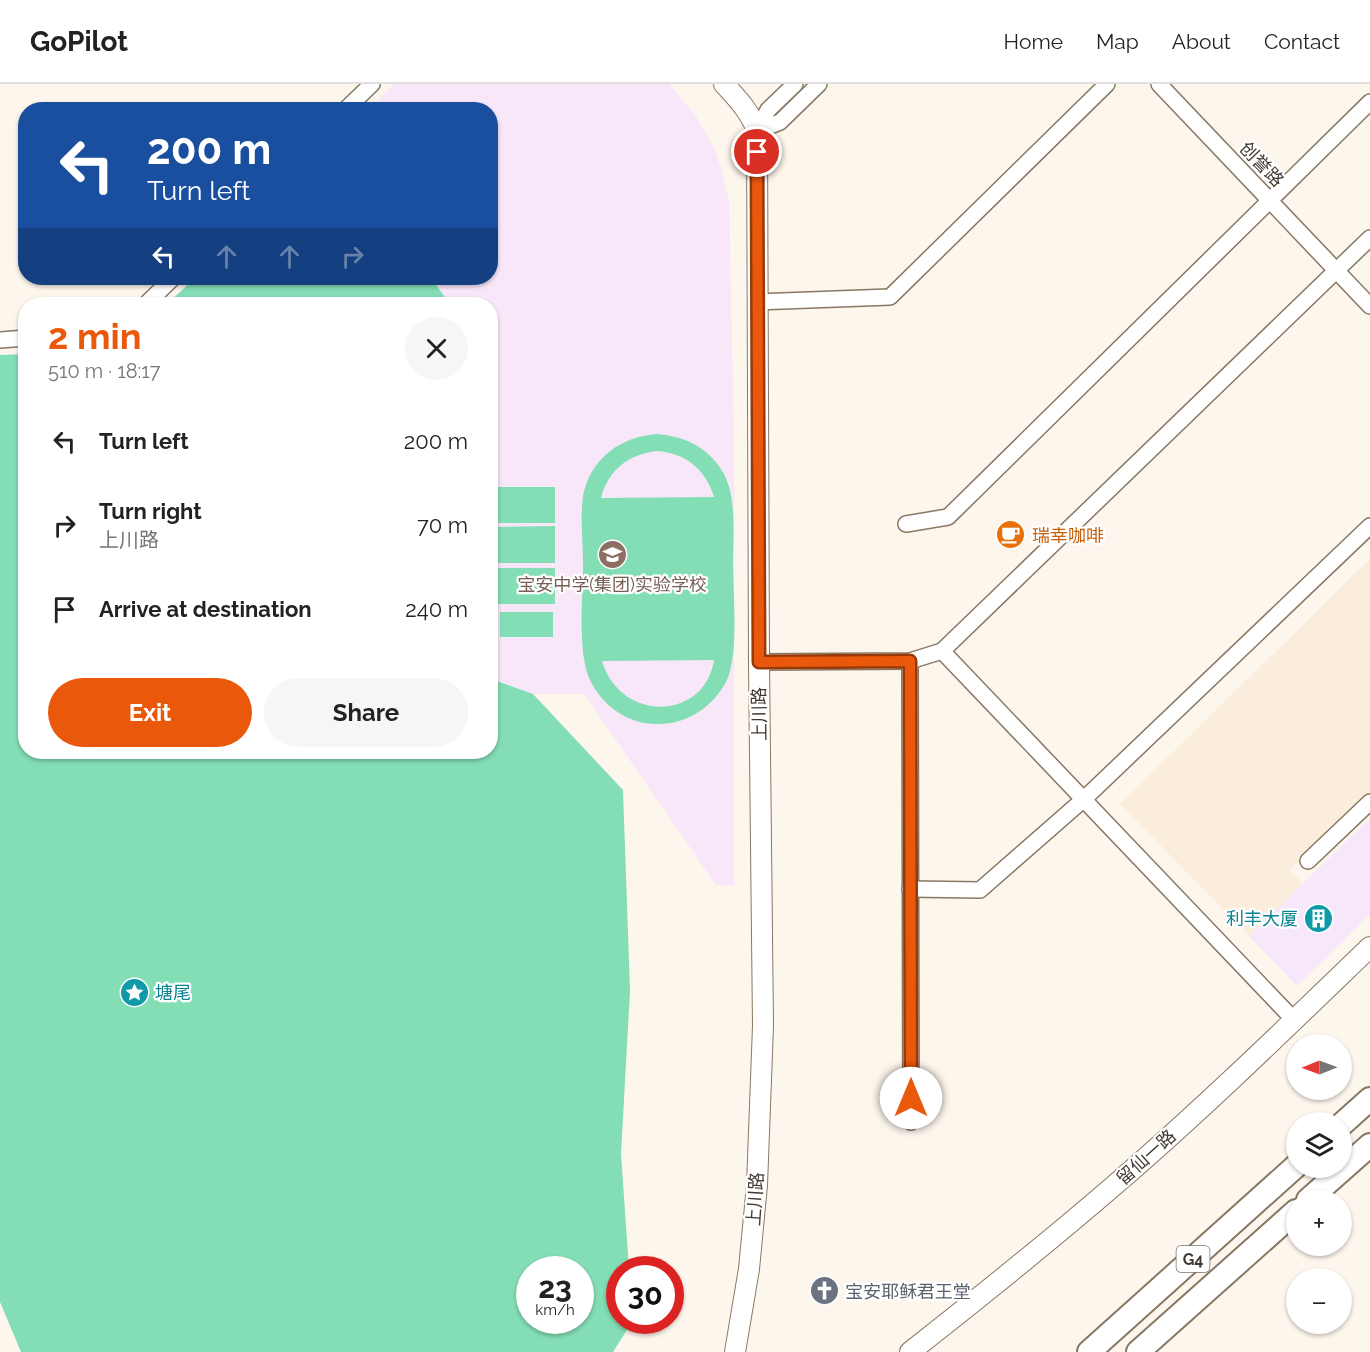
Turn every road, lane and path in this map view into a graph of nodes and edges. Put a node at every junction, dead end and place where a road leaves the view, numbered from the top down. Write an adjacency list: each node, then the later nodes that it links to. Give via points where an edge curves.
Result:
1 (372, 84): 7 (street)
2 (724, 84): 9 (main road, 上川路, via 739,100)
3 (795, 84): 9 (street, via 768,110)
4 (819, 84): 9 (street, via 780,122)
5 (1107, 84): 15 (street, via 890,297)
6 (1159, 84): 10 (street, 创誉路)
7 (353, 102)
8 (1370, 102): 10 (street)
9 (757, 131): 15 (main road, 上川路)
10 (1270, 201): 12 (street, 创誉路); 19 (street, via 948,517)
11 (1370, 238): 12 (street)
12 (1336, 270): 16 (street, 创誉路); 21 (street)
13 (166, 285): 14 (street)
14 (153, 297)
15 (758, 302): 23 (main road, 上川路)
16 (1370, 306)
17 (18, 339): 18 (street)
18 (0, 340)
19 (906, 524)
20 (1370, 526): 24 (street)
21 (942, 651): 22 (street); 24 (street)
22 (910, 661): 23 (street); 27 (street)
23 (759, 662): 37 (main road, 上川路, via 762,1071 749,1269)
24 (1084, 800): 27 (street, via 980,890); 29 (street)
25 (1370, 802): 26 (street)
26 (1308, 861)
27 (910, 889): 32 (street)
28 (1370, 947): 29 (main road, 留仙一路)
29 (1294, 1020): 38 (main road, 留仙一路, via 1119,1182)
30 (1370, 1099): 31 (highway)
31 (1352, 1115)
32 (911, 1122)
33 (1370, 1145): 35 (highway)
34 (1286, 1175): 39 (highway, G4)
35 (1319, 1190)
36 (1286, 1220): 40 (highway, G4)
37 (735, 1352)
38 (909, 1352)
39 (1089, 1352)
40 (1138, 1352)

